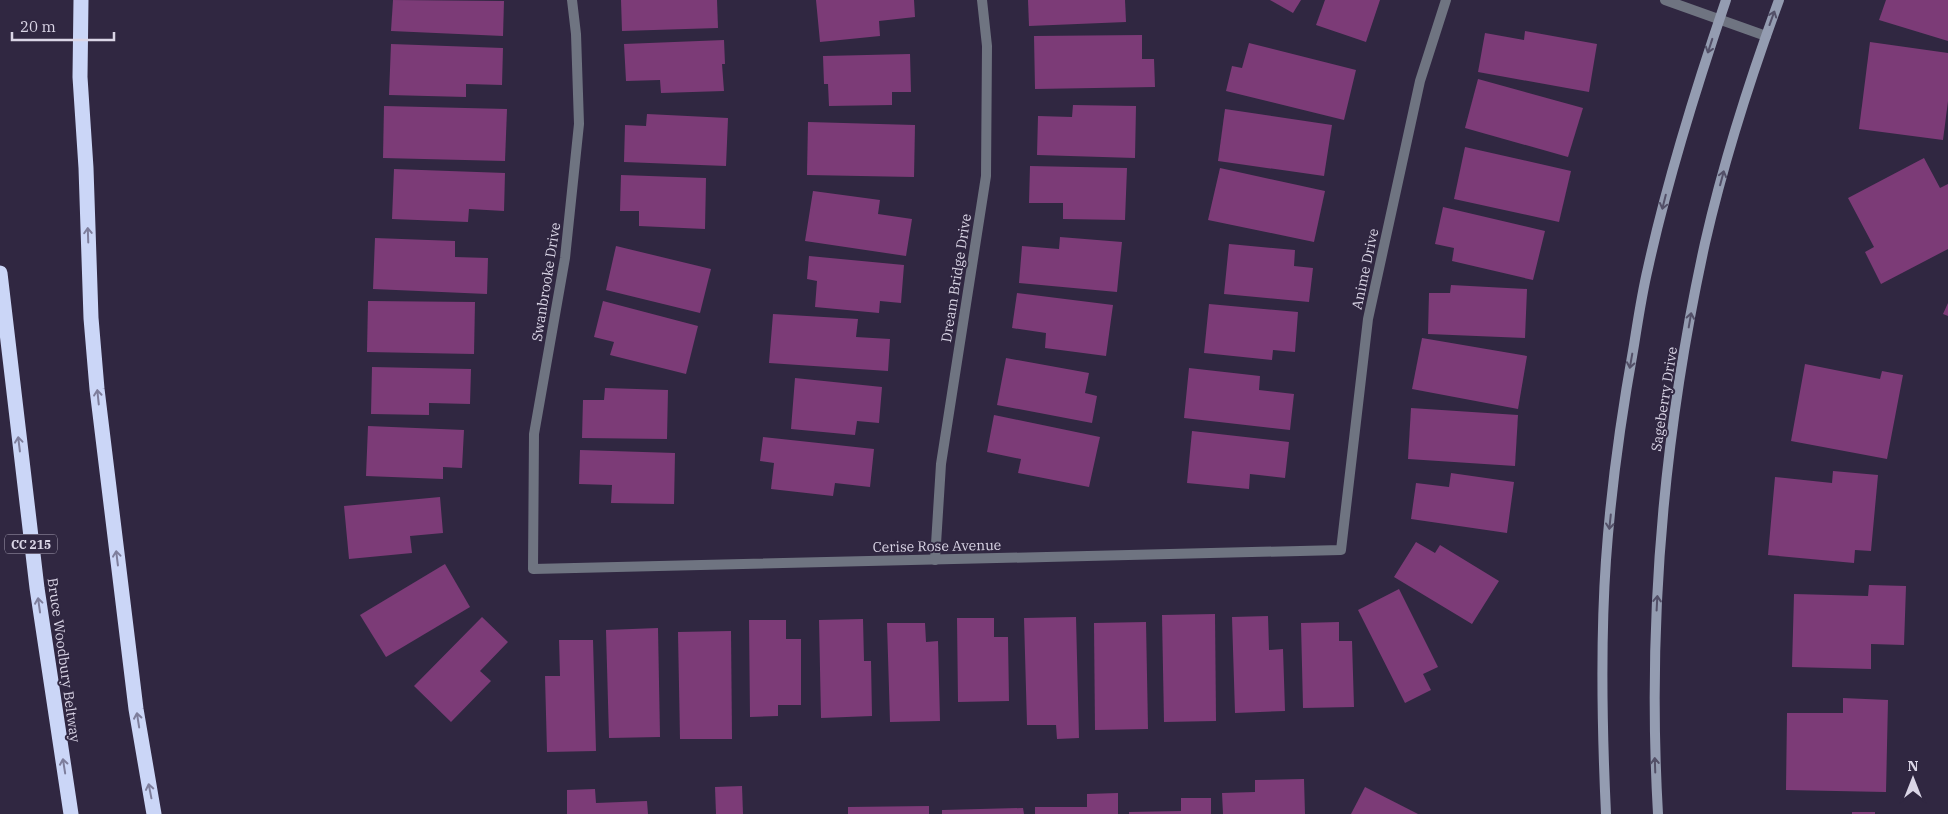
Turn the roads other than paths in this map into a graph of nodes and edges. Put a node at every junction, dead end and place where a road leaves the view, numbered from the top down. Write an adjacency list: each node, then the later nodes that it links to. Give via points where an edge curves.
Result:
1 (81, 0): 15 (highway, one-way to 1, via 136,709 97,389 80,77)
2 (572, 0): 13 (street, Swanbrooke Drive, via 579,124 565,258 534,434)
3 (982, 0): 12 (street, Dream Bridge Drive, via 987,46 986,176 941,464)
4 (1446, 0): 11 (street, Anime Drive, via 1420,81 1368,319)
5 (1665, 0): 8 (street)
6 (1726, 0): 8 (street)
7 (1779, 0): 9 (street, Sageberry Drive, one-way to 7)
8 (1719, 20): 9 (street); 16 (street, one-way to 16, via 1664,200 1647,269 1621,413 1606,560 1602,737)
9 (1766, 36): 17 (street, Sageberry Drive, one-way to 9, via 1655,651 1658,572 1670,446 1705,242)
10 (0, 273): 14 (highway, Bruce Woodbury Beltway / CC 215, one-way to 10, via 37,588)
11 (1341, 550): 12 (street, Cerise Rose Avenue)
12 (935, 560): 13 (street, Cerise Rose Avenue)
13 (532, 569)
14 (71, 814)
15 (154, 814)
16 (1606, 814)
17 (1658, 814)

